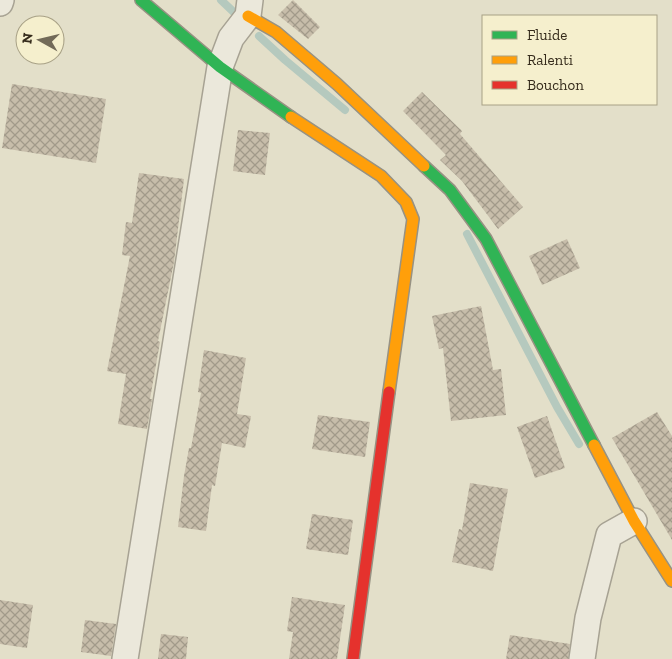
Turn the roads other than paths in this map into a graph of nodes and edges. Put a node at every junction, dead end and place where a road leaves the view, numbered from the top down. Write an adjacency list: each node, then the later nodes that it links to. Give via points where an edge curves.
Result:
1 (141, 0): 3 (street)
2 (249, 8): 3 (street, via 231,38); 4 (street, via 337,84 450,190 486,239)
3 (220, 67): 6 (street); 7 (street, via 381,176 406,202 414,219)
4 (634, 521): 5 (street); 8 (street, via 608,535 588,618)
5 (672, 581)
6 (125, 659)
7 (353, 659)
8 (582, 659)

